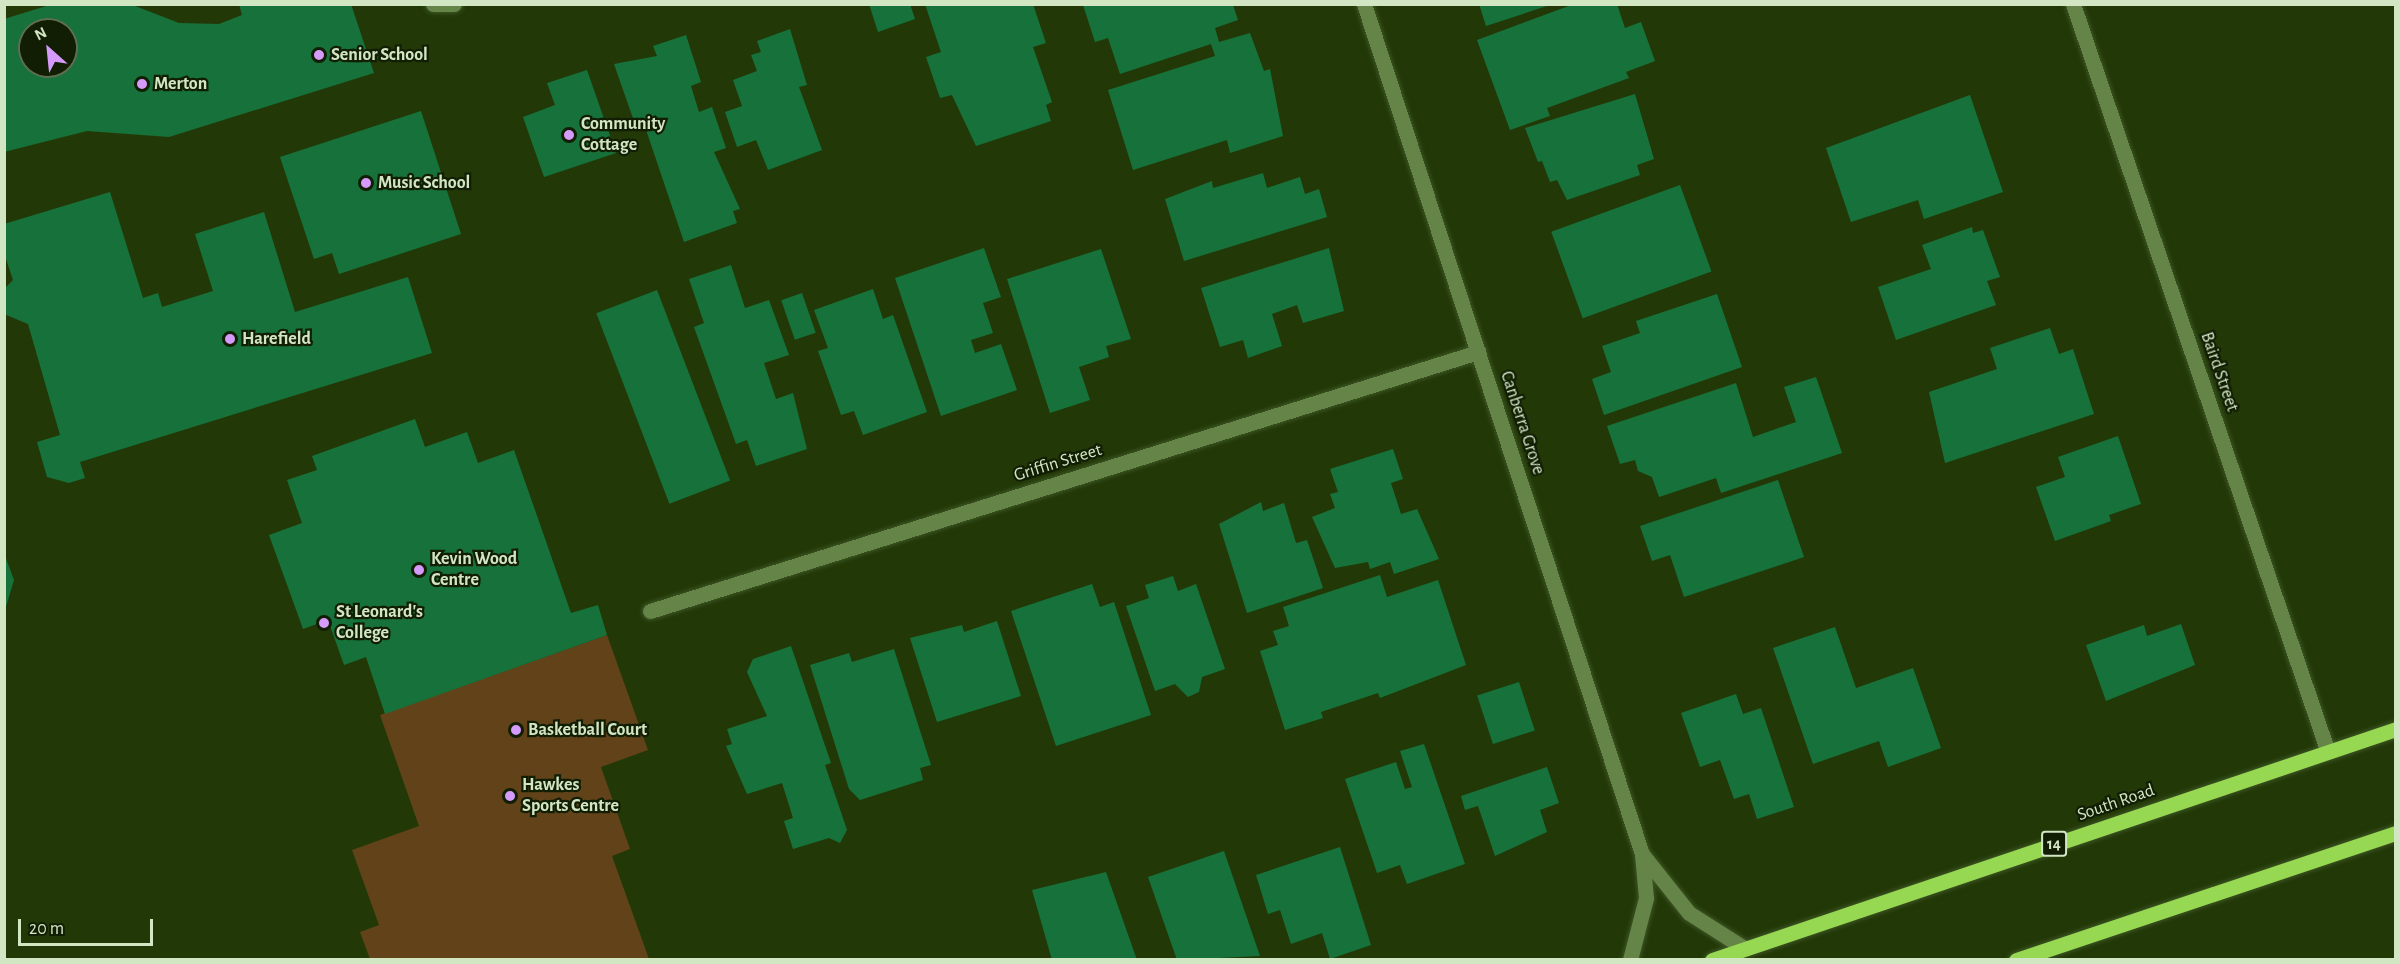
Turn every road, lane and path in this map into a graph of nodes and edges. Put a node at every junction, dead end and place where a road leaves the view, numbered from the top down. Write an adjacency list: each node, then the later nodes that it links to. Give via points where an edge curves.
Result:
1 (434, 4): 2 (street)
2 (454, 4)
3 (1364, 4): 5 (street, Canberra Grove)
4 (2073, 4): 8 (street, Baird Street)
5 (1478, 352): 6 (street, Griffin Street); 10 (street, Canberra Grove)
6 (650, 611)
7 (2396, 729): 8 (main road, South Road / 14)
8 (2328, 752): 11 (main road, South Road / 14)
9 (2396, 833): 14 (main road)
10 (1642, 854): 11 (street, Canberra Grove, via 1689,913); 12 (street, Canberra Grove, via 1646,898)
11 (1744, 948): 13 (main road, South Road / 14)
12 (1630, 960)
13 (1712, 960)
14 (2016, 960)

